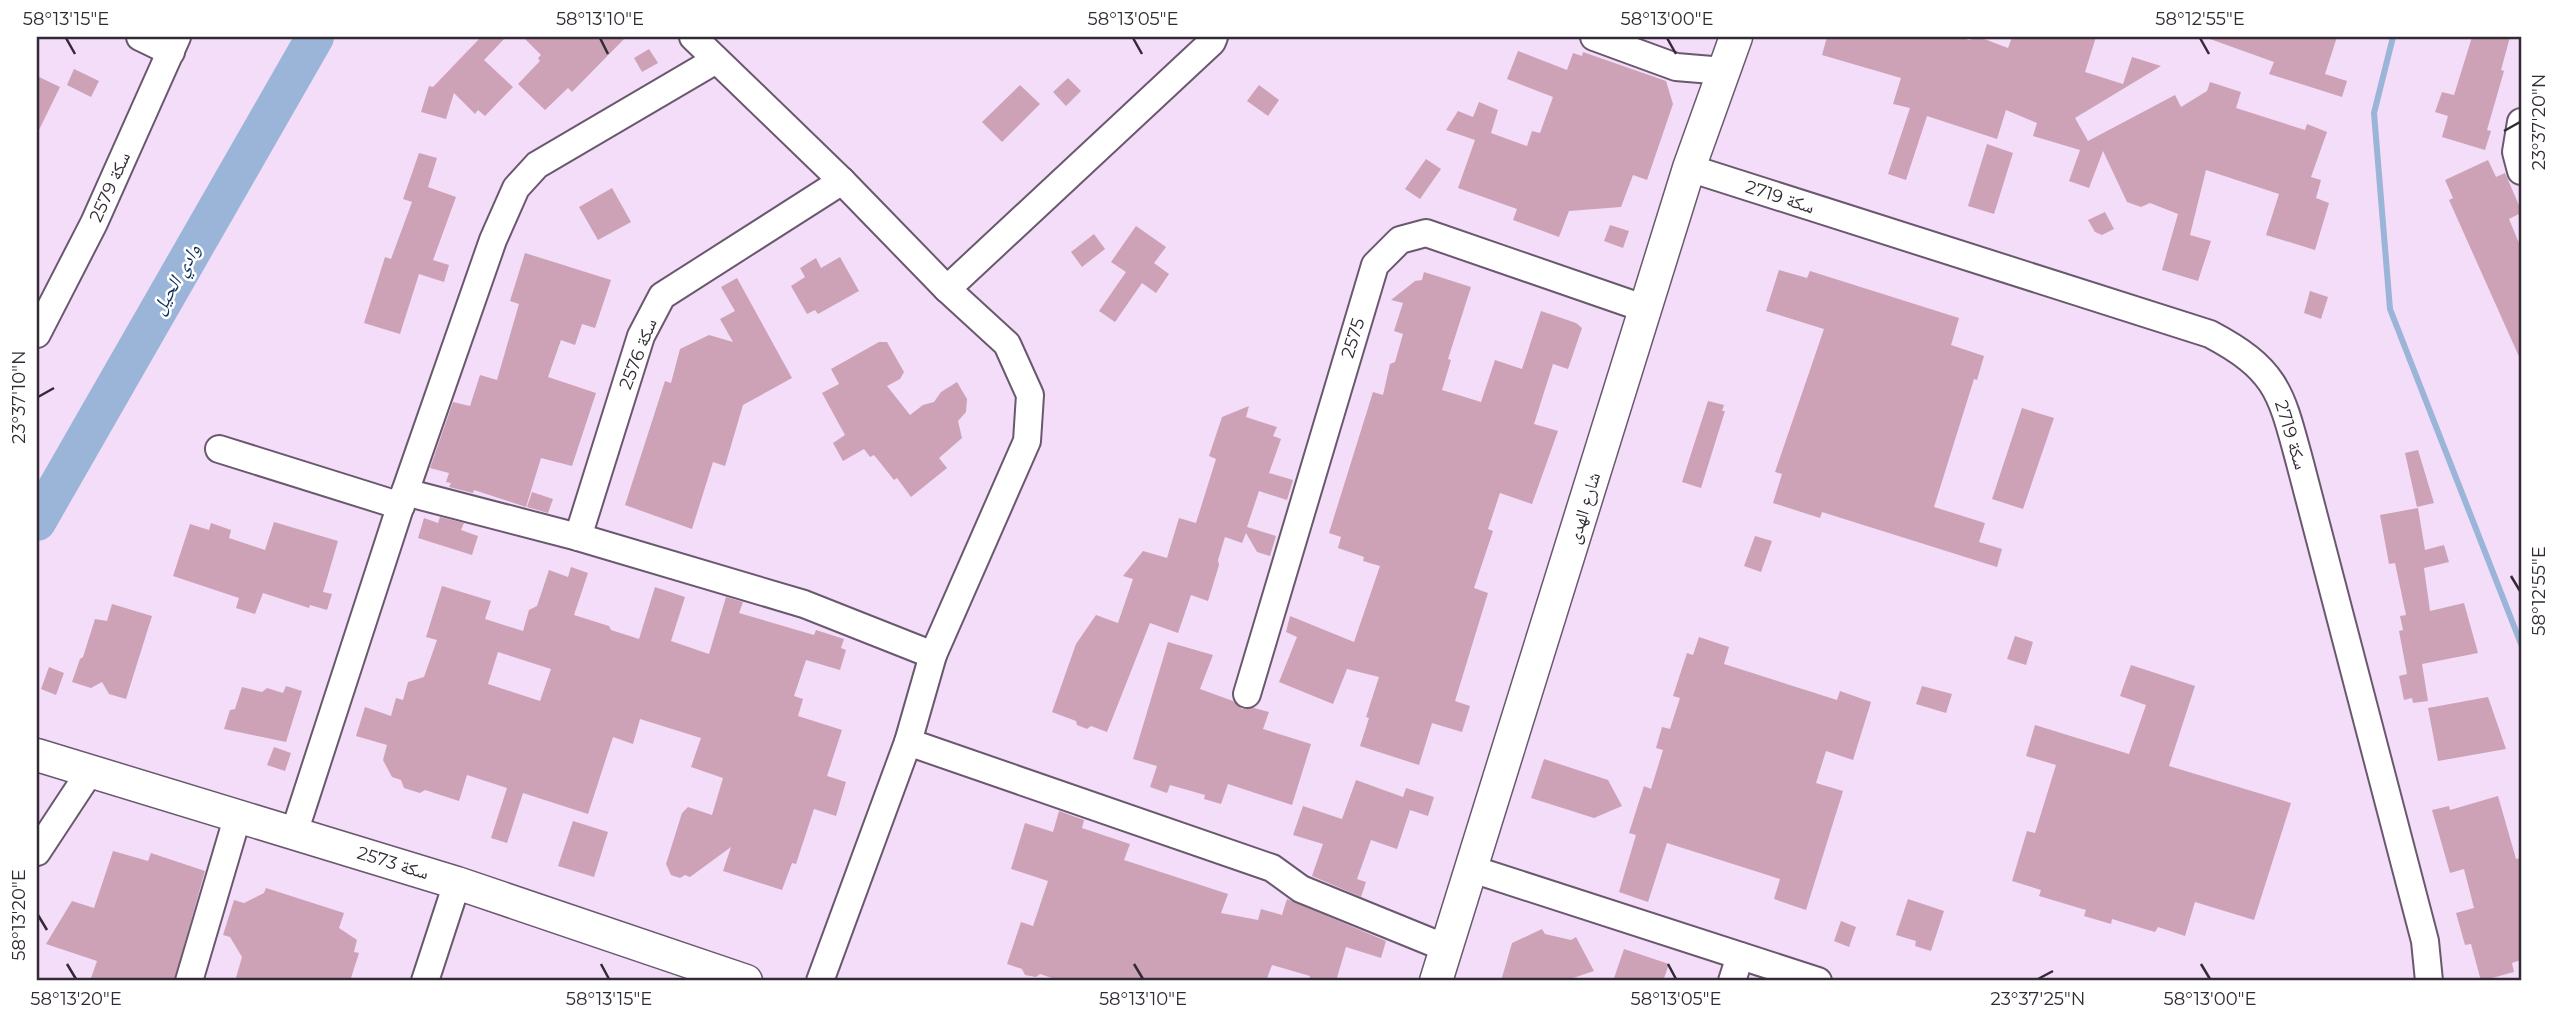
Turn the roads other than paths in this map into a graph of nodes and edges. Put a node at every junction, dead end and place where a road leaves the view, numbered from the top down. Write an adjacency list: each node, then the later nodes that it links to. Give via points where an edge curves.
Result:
1 (140, 37): 6 (street)
2 (693, 37): 7 (street)
3 (1214, 37): 13 (street)
4 (1594, 37): 8 (street, via 1676,66)
5 (1736, 37): 8 (street, شارع الهدى)
6 (174, 44): 15 (street, سكة 2579, via 94,223)
7 (716, 60): 12 (street); 17 (street, via 537,165 516,188 493,240)
8 (1724, 71): 10 (street, شارع الهدى)
9 (2521, 122): 11 (street, via 2516,152)
10 (1689, 168): 14 (street, شارع الهدى); 31 (street, سكة 2719, via 2199,330 2242,351 2269,376 2284,405 2300,463 2425,941)
11 (2521, 171)
12 (842, 181): 13 (street); 18 (street, سكة 2576, via 662,296 641,336)
13 (947, 289): 19 (street, via 1007,344 1030,395 1027,441)
14 (1646, 309): 20 (street, 2575, via 1426,233 1400,240 1375,265); 27 (street, شارع الهدى)
15 (37, 334)
16 (219, 449): 17 (street)
17 (403, 499): 18 (street); 25 (street)
18 (578, 537): 19 (street, via 804,604)
19 (933, 655): 21 (street)
20 (1247, 694)
21 (908, 742): 29 (street, via 1272,868 1301,889); 35 (street)
22 (37, 755): 23 (street, سكة 2573)
23 (91, 770): 24 (street, سكة 2573); 26 (street)
24 (238, 815): 25 (street, سكة 2573); 32 (street)
25 (294, 833): 28 (street, سكة 2573)
26 (37, 852)
27 (1472, 869): 29 (street, شارع الهدى); 30 (street)
28 (457, 883): 33 (street); 34 (street, سكة 2573)
29 (1446, 948): 36 (street, شارع الهدى)
30 (1740, 956): 37 (street); 38 (street)
31 (2431, 979)
32 (189, 981)
33 (425, 981)
34 (746, 981)
35 (820, 981)
36 (1436, 981)
37 (1732, 981)
38 (1818, 981)

